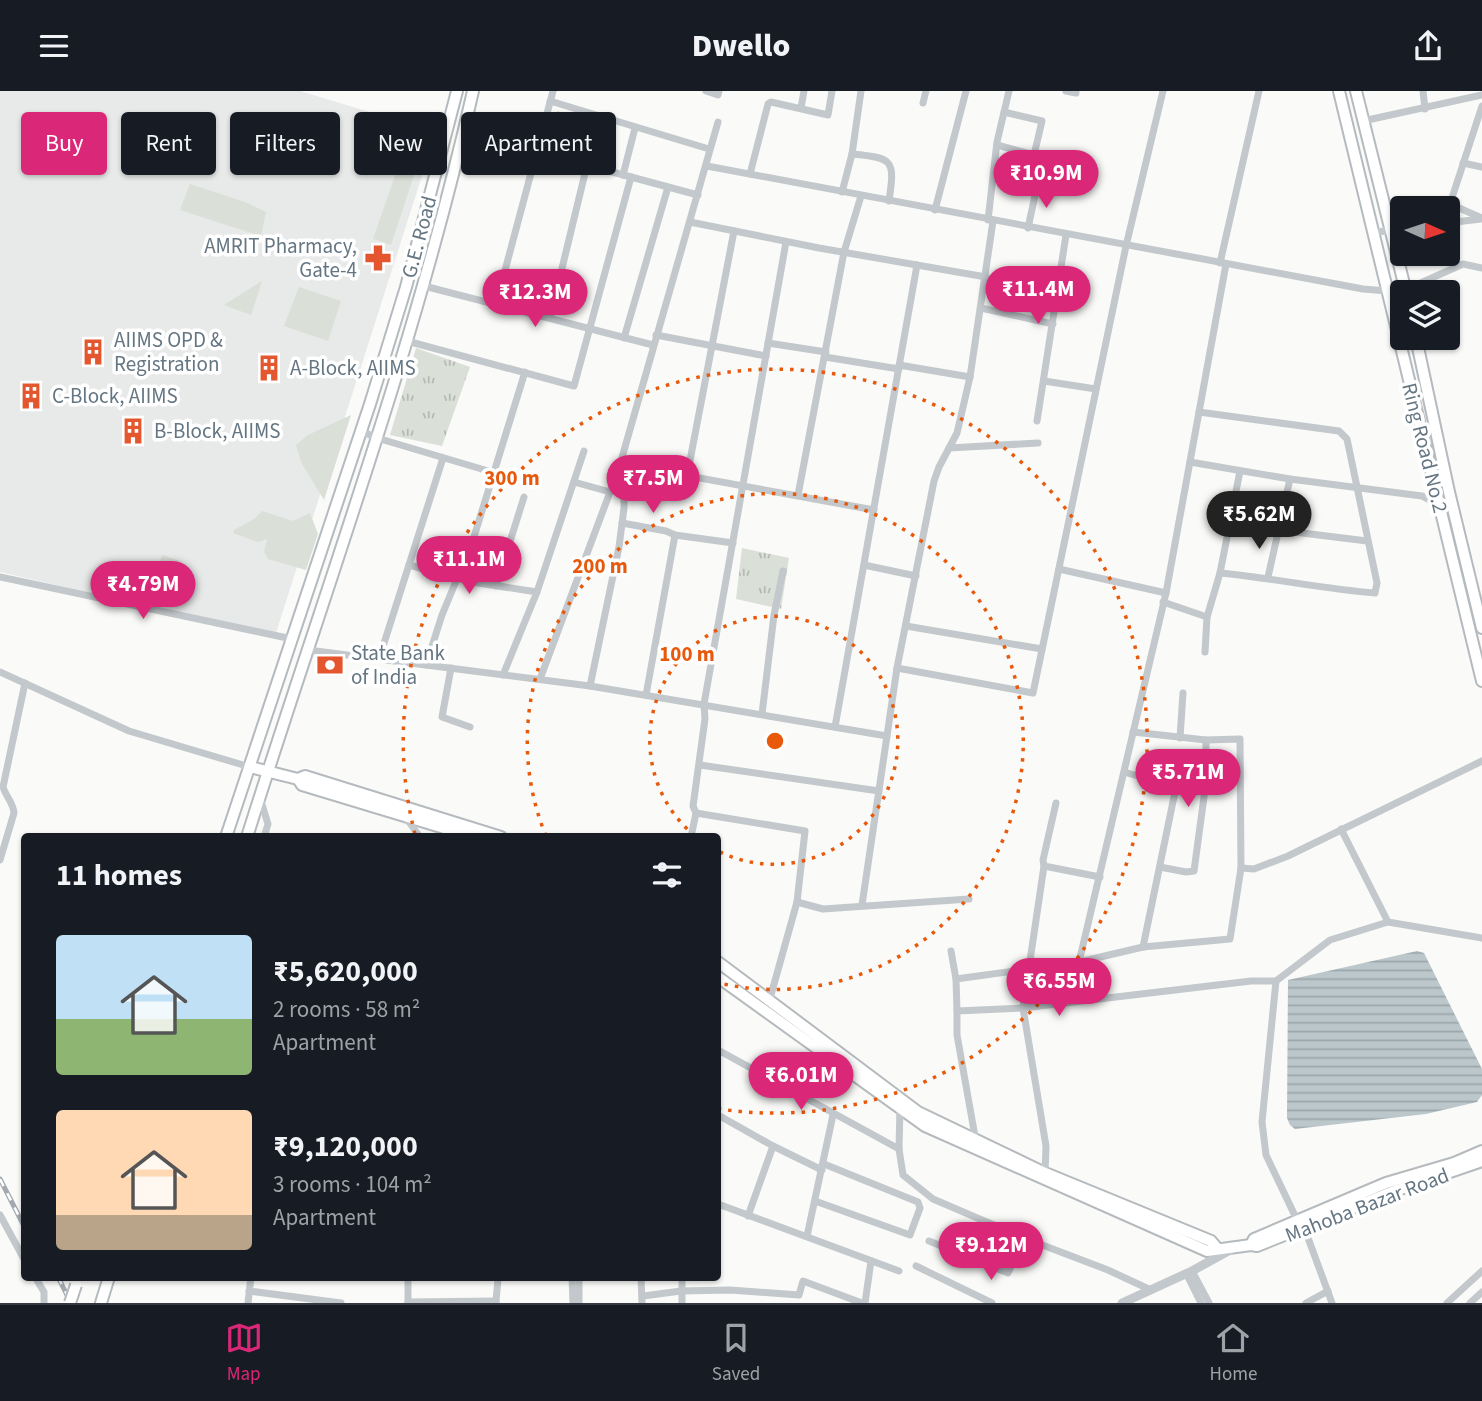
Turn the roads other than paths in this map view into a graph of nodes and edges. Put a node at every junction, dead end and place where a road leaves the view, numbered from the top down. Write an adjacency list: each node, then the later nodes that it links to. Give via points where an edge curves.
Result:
1 (457, 91): 92 (main road, G.E. Road)
2 (473, 91): 31 (main road)
3 (553, 91): 20 (street)
4 (706, 91): 5 (street, via 718,95)
5 (719, 91)
6 (804, 91): 23 (street)
7 (832, 91): 23 (street, via 828,115)
8 (861, 91): 33 (street)
9 (926, 91): 21 (street)
10 (966, 91): 52 (street)
11 (1009, 91): 26 (street)
12 (1066, 91): 13 (street)
13 (1076, 91)
14 (1163, 91): 62 (street)
15 (1259, 91): 64 (street)
16 (1339, 91): 59 (main road, Ring Road No.2)
17 (1356, 91): 27 (main road)
18 (1423, 91): 24 (street)
19 (1482, 95): 24 (street)
20 (550, 101): 25 (street); 29 (street)
21 (923, 103)
22 (1482, 106): 34 (street)
23 (801, 108): 38 (street, via 768,104)
24 (1425, 109): 27 (street)
25 (547, 112)
26 (1004, 112): 30 (street); 30 (street, via 1042,121 1034,155)
27 (1363, 121): 51 (main road)
28 (718, 123): 32 (street)
29 (635, 128): 32 (street); 41 (street)
30 (997, 145): 53 (street)
31 (460, 147): 69 (main road)
32 (709, 149): 35 (street)
33 (852, 154): 45 (street); 49 (street, via 879,157 891,165)
34 (1463, 163): 36 (street); 48 (street)
35 (707, 166): 38 (street); 46 (street)
36 (1482, 167)
37 (616, 173): 41 (street)
38 (750, 174): 45 (street)
39 (532, 175): 71 (street)
40 (585, 175): 73 (street)
41 (623, 175): 42 (street)
42 (631, 177): 44 (street); 75 (street)
43 (1037, 186): 56 (street)
44 (668, 187): 46 (street); 77 (street)
45 (842, 192): 47 (street)
46 (698, 195): 55 (street)
47 (861, 196): 49 (street); 63 (street)
48 (1453, 196)
49 (889, 201): 52 (street)
50 (1460, 208): 54 (street, via 1482,218)
51 (1390, 209)
52 (935, 210): 53 (street)
53 (990, 221): 56 (street); 67 (street)
54 (1460, 221)
55 (690, 222): 58 (street); 76 (street)
56 (1028, 228): 60 (street)
57 (1390, 230): 59 (street)
58 (734, 231): 61 (street); 81 (street)
59 (1373, 233): 70 (main road, Ring Road No.2)
60 (1066, 235): 62 (street); 74 (street)
61 (786, 242): 63 (street); 79 (street)
62 (1126, 246): 64 (street); 89 (street)
63 (844, 252): 65 (street); 83 (street)
64 (1223, 264): 70 (street); 90 (street)
65 (917, 265): 67 (street); 85 (street)
66 (1482, 268): 68 (street, via 1463,264)
67 (986, 277): 72 (street)
68 (1429, 280)
69 (424, 286): 71 (street); 78 (main road)
70 (1387, 291): 110 (main road, Ring Road No.2)
71 (496, 304): 73 (street)
72 (981, 308): 74 (street); 87 (street)
73 (550, 318): 75 (street)
74 (1053, 324): 88 (street)
75 (590, 328): 77 (street); 86 (street, via 574,386)
76 (656, 335): 80 (street); 81 (street)
77 (624, 338): 80 (street)
78 (407, 341): 86 (street); 93 (main road)
79 (768, 343): 83 (street); 84 (street)
80 (653, 345): 99 (street)
81 (711, 346): 84 (street); 102 (street)
82 (1419, 350): 132 (main road, Ring Road No.2)
83 (826, 354): 85 (street); 108 (street)
84 (766, 356): 105 (street)
85 (899, 367): 87 (street); 111 (street)
86 (525, 372): 101 (street)
87 (970, 377): 95 (street)
88 (1044, 381): 89 (street); 91 (street)
89 (1096, 389): 119 (street)
90 (1199, 412): 98 (street); 106 (street, via 1339,431 1347,439)
91 (1037, 421)
92 (361, 431): 93 (street); 133 (main road, G.E. Road)
93 (377, 438): 97 (street); 135 (main road)
94 (1038, 443): 95 (street)
95 (949, 448): 122 (street, via 934,481)
96 (584, 451): 104 (street)
97 (443, 457): 101 (street); 117 (street)
98 (1190, 462): 100 (street); 128 (street)
99 (619, 468): 102 (street); 107 (street); 112 (street, via 624,492)
100 (1240, 471): 103 (street); 121 (street)
101 (495, 474): 125 (street)
102 (687, 476): 105 (street)
103 (1290, 479): 106 (street); 113 (street)
104 (574, 482): 107 (street); 127 (street)
105 (743, 486): 108 (street); 116 (street)
106 (1357, 488): 110 (street, via 1422,496); 115 (street)
107 (610, 492): 143 (street)
108 (799, 495): 111 (street)
109 (523, 497): 126 (street)
110 (1438, 504): 144 (main road, Ring Road No.2)
111 (874, 510): 118 (street)
112 (622, 523): 114 (street); 146 (street)
113 (1278, 530): 115 (street); 124 (street)
114 (675, 535): 116 (street); 148 (street)
115 (1367, 541): 124 (street, via 1375,593 1323,589)
116 (733, 543): 149 (street)
117 (409, 565): 125 (street); 137 (street)
118 (864, 565): 122 (street); 152 (street)
119 (1059, 569): 128 (street); 134 (street)
120 (783, 571): 150 (street)
121 (1220, 573): 124 (street); 130 (street)
122 (916, 576): 131 (street)
123 (0, 577): 133 (street)
124 (1268, 577)
125 (457, 578): 126 (street); 138 (street)
126 (496, 586): 127 (street)
127 (537, 593): 142 (street)
128 (1166, 593): 129 (street)
129 (1163, 602): 130 (street); 153 (street)
130 (1207, 617): 136 (street)
131 (906, 626): 134 (street); 140 (street)
132 (1482, 628)
133 (292, 639): 159 (main road, G.E. Road)
134 (1042, 649): 140 (street, via 1033,693)
135 (308, 650): 137 (street); 160 (main road)
136 (1205, 652)
137 (379, 659): 138 (street)
138 (426, 665): 139 (street)
139 (451, 668): 142 (street); 151 (street, via 442,717)
140 (898, 668): 154 (street)
141 (0, 672): 145 (street)
142 (503, 675): 143 (street)
143 (540, 679): 146 (street)
144 (1482, 681)
145 (25, 683): 159 (street, via 129,731); 162 (street)
146 (590, 686): 148 (street)
147 (1183, 693): 155 (street)
148 (646, 695): 149 (street)
149 (704, 704): 150 (street); 158 (street)
150 (762, 714): 152 (street)
151 (470, 727)
152 (835, 727): 154 (street)
153 (1133, 732): 155 (street); 161 (street)
154 (887, 736): 165 (street)
155 (1180, 738): 156 (street)
156 (1206, 740): 164 (street); 181 (street, via 1240,739)
157 (1482, 761): 170 (street)
158 (700, 765): 165 (street); 169 (street, via 693,806)
159 (250, 767): 160 (main road); 171 (main road, G.E. Road)
160 (270, 771): 166 (main road); 168 (main road, via 298,779 305,776)
161 (1124, 772): 163 (street); 182 (street)
162 (2, 786): 178 (street, via 14,813)
163 (1176, 787): 164 (street); 180 (street)
164 (1204, 788): 180 (street, via 1194,871)
165 (879, 791): 185 (street)
166 (260, 798): 172 (main road); 173 (street, via 268,824)
167 (1056, 803): 179 (street)
168 (401, 811): 174 (street); 175 (main road); 176 (main road)
169 (696, 814): 177 (street); 184 (street, via 805,831)
170 (1341, 829): 181 (street, via 1288,856 1254,869); 186 (street)
171 (227, 833)
172 (248, 833)
173 (265, 833)
174 (417, 833)
175 (463, 833)
176 (486, 833)
177 (692, 833)
178 (0, 860)
179 (1044, 866): 182 (street); 192 (street)
180 (1160, 867): 188 (street)
181 (1241, 868): 188 (street, via 1230,939)
182 (1100, 877): 190 (street)
183 (969, 899): 185 (street)
184 (797, 902): 185 (street, via 823,909); 196 (street)
185 (862, 905)
186 (1388, 922): 187 (street); 195 (street, via 1330,940)
187 (1482, 938)
188 (1143, 947): 190 (street)
189 (950, 951): 194 (street)
190 (1079, 963): 192 (street)
191 (721, 964): 196 (main road)
192 (1027, 969): 194 (street); 197 (street)
193 (721, 979): 199 (main road)
194 (956, 979): 198 (street)
195 (1276, 981): 197 (street); 216 (street, via 1262,1122 1266,1156)
196 (770, 1000): 199 (street); 201 (main road)
197 (1023, 1008): 198 (street); 211 (street, via 1046,1146)
198 (957, 1011): 204 (street)
199 (766, 1012): 201 (main road)
200 (721, 1052): 202 (street)
201 (900, 1104): 204 (main road); 206 (street)
202 (833, 1115): 206 (street); 209 (street)
203 (721, 1117): 205 (street)
204 (975, 1145): 211 (main road); 220 (main road, via 1207,1251)
205 (773, 1146): 209 (street); 215 (street)
206 (899, 1149): 218 (street, via 903,1175 933,1199)
207 (1482, 1151): 210 (main road, Mahoba Bazar Road)
208 (1482, 1161): 210 (main road, Mahoba Bazar Road)
209 (823, 1167): 212 (street); 212 (street, via 918,1202 920,1208 909,1235)
210 (1440, 1172): 216 (main road, Mahoba Bazar Road, via 1386,1183)
211 (1045, 1173): 220 (main road, via 1211,1241)
212 (816, 1201): 217 (street)
213 (721, 1204): 215 (street)
214 (0, 1215): 222 (street)
215 (748, 1216): 217 (street)
216 (1301, 1223): 221 (main road, Mahoba Bazar Road); 241 (street)
217 (807, 1235): 223 (street)
218 (1024, 1238): 219 (street, via 1008,1273); 238 (street)
219 (929, 1241)
220 (1217, 1248): 221 (main road)
221 (1233, 1248): 227 (street, Mahoba Bazar Road)
222 (21, 1254)
223 (871, 1261): 225 (street); 255 (street)
224 (916, 1266): 256 (street)
225 (899, 1271)
226 (1482, 1271): 262 (street)
227 (1189, 1272): 238 (street, Mahoba Bazar Road); 258 (street); 259 (street)
228 (37, 1281): 246 (street)
229 (77, 1281): 247 (main road, bridge)
230 (108, 1281): 248 (main road)
231 (250, 1281): 239 (street)
232 (408, 1281): 251 (street)
233 (498, 1281): 245 (street)
234 (572, 1281): 252 (street)
235 (579, 1281): 253 (street)
236 (641, 1281): 244 (street)
237 (682, 1281): 240 (street)
238 (1151, 1290): 257 (street, Mahoba Bazar Road)
239 (249, 1291): 249 (street); 250 (street)
240 (681, 1291): 243 (street, via 730,1290); 244 (street); 254 (street)
241 (1328, 1291): 260 (street); 261 (street)
242 (1482, 1292): 263 (street)
243 (798, 1299): 255 (street, via 803,1281)
244 (643, 1300)
245 (496, 1302): 251 (street)
246 (44, 1303)
247 (70, 1303)
248 (101, 1303)
249 (248, 1303)
250 (341, 1303)
251 (408, 1303)
252 (573, 1303)
253 (579, 1303)
254 (682, 1303)
255 (863, 1303)
256 (992, 1303)
257 (1122, 1303)
258 (1201, 1303)
259 (1209, 1303)
260 (1306, 1303)
261 (1332, 1303)
262 (1447, 1303)
263 (1470, 1303)

